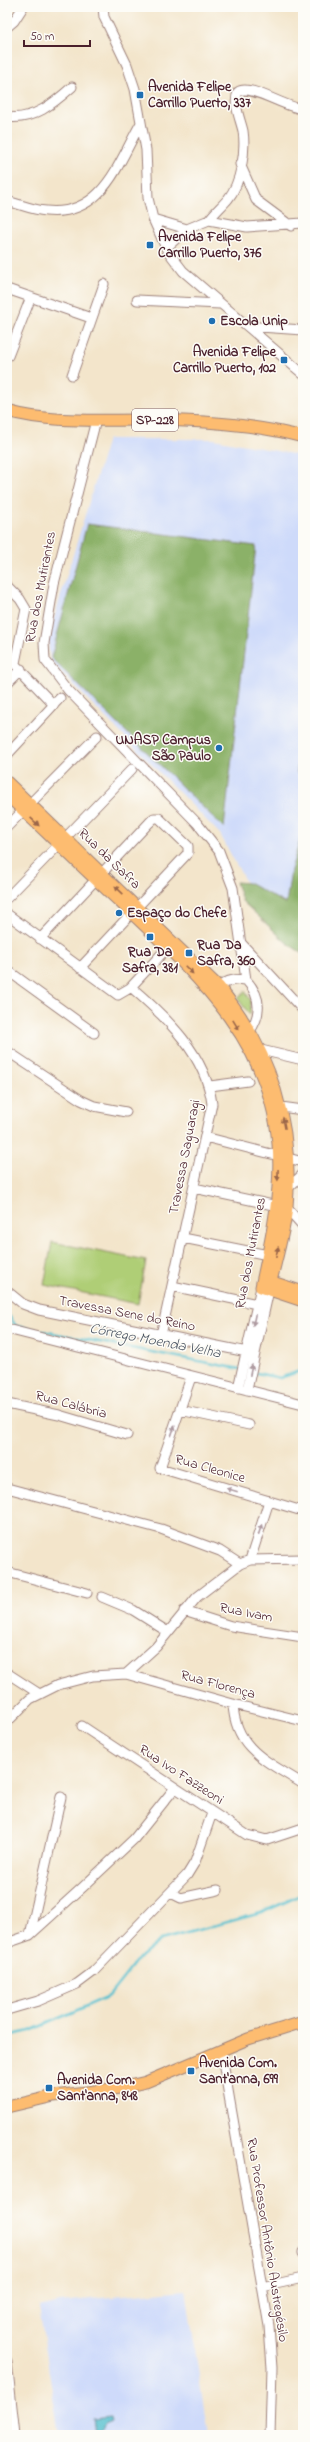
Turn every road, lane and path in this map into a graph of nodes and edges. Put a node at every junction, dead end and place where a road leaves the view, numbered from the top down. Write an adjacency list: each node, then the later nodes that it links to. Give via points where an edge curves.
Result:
1 (23, 7): 3 (street)
2 (103, 7): 7 (street, via 104,17 127,65 135,89)
3 (7, 27)
4 (72, 86): 6 (street, via 45,109 23,117)
5 (303, 109): 8 (street, via 280,104 254,91 241,90 235,99 243,132 244,149)
6 (7, 117)
7 (141, 123): 9 (street, via 106,188 89,202 60,212 44,211); 10 (street, via 146,150 148,198)
8 (240, 164): 11 (street, via 235,187); 13 (street, via 256,200)
9 (7, 201)
10 (153, 219): 14 (street); 15 (street)
11 (209, 220): 13 (street, via 247,227); 14 (street)
12 (303, 223): 13 (street)
13 (291, 226)
14 (186, 229): 15 (street)
15 (166, 248): 20 (street, via 174,261)
16 (104, 284): 21 (street)
17 (7, 289): 18 (street)
18 (31, 298): 21 (street); 24 (street)
19 (137, 300): 20 (street)
20 (220, 304): 22 (street)
21 (91, 318): 26 (street)
22 (247, 326): 23 (street); 25 (street)
23 (303, 330)
24 (8, 356)
25 (303, 374)
26 (72, 375)
27 (7, 411): 28 (main road, SP-228, via 38,417)
28 (96, 420): 29 (main road, SP-228, via 207,422); 47 (street, Rua dos Mutirantes, via 54,584 44,643 45,660 68,690 209,836 226,865 233,888)
29 (303, 437)
30 (7, 586): 32 (street, via 26,609)
31 (7, 656): 32 (street)
32 (18, 666): 33 (street); 35 (street, via 57,701)
33 (7, 683)
34 (97, 736): 39 (street)
35 (7, 755)
36 (132, 769): 41 (street)
37 (7, 782): 39 (main road, Rua da Safra)
38 (7, 795): 39 (main road, Rua da Safra)
39 (26, 807): 40 (street); 41 (main road, Rua da Safra)
40 (7, 827)
41 (62, 841): 42 (main road, Rua da Safra); 43 (street)
42 (98, 876): 44 (main road, Rua da Safra); 44 (street, via 154,818 161,819 189,850); 46 (street)
43 (7, 898)
44 (134, 910): 48 (main road, Rua da Safra); 49 (street); 53 (main road, Rua da Safra)
45 (7, 914): 46 (street)
46 (40, 938): 49 (street)
47 (241, 943): 51 (street, Rua dos Mutirantes); 54 (street)
48 (167, 948): 52 (street); 53 (main road, Rua da Safra, one-way to 53)
49 (80, 968): 52 (street, via 118,995)
50 (7, 970): 56 (street)
51 (246, 980): 53 (street, via 232,980); 55 (street, via 255,991 259,1005 257,1019)
52 (131, 987): 61 (street, Travessa Saguaragi, via 175,1028 191,1049)
53 (216, 990): 55 (main road, Rua da Safra); 66 (main road, Rua dos Mutirantes, one-way to 66, via 262,1075)
54 (303, 1010)
55 (250, 1031): 58 (main road, Rua dos Mutirantes)
56 (94, 1033)
57 (7, 1050): 64 (street, via 81,1100 94,1106)
58 (261, 1050): 59 (street); 62 (main road, Rua dos Mutirantes, via 274,1080)
59 (303, 1060)
60 (248, 1081): 61 (street)
61 (210, 1086): 65 (street, Travessa Saguaragi, via 212,1104)
62 (281, 1107): 63 (street); 66 (main road, Rua dos Mutirantes, one-way to 62)
63 (303, 1110)
64 (126, 1112)
65 (205, 1137): 66 (street); 69 (street, Travessa Saguaragi)
66 (283, 1157): 67 (street); 70 (main road, Rua dos Mutirantes); 71 (main road, Rua dos Mutirantes, one-way to 71)
67 (303, 1162)
68 (303, 1174): 70 (street)
69 (194, 1188): 71 (street); 73 (street, Travessa Saguaragi)
70 (287, 1189): 71 (main road, Rua dos Mutirantes)
71 (282, 1207): 72 (street); 74 (main road, Rua dos Mutirantes); 75 (main road, Rua dos Mutirantes, one-way to 71)
72 (303, 1226)
73 (183, 1238): 74 (street); 76 (street, Travessa Saguaragi)
74 (268, 1255): 75 (main road, Rua dos Mutirantes)
75 (266, 1285): 78 (main road); 79 (main road); 80 (street, Rua dos Mutirantes); 83 (street, Rua dos Mutirantes)
76 (172, 1286): 80 (street); 82 (street, Travessa Saguaragi)
77 (7, 1291): 82 (street, Travessa Sene do Reino, via 29,1308)
78 (303, 1292)
79 (303, 1301)
80 (257, 1304): 83 (street, Rua dos Mutirantes, one-way to 83)
81 (7, 1329): 84 (street)
82 (161, 1335): 83 (street, Travessa Sene do Reino)
83 (249, 1354): 85 (street, Rua dos Mutirantes)
84 (191, 1377): 85 (street); 88 (street, Rua Cleonice)
85 (243, 1386): 87 (street)
86 (7, 1404): 90 (street, Rua Calábria, via 59,1415)
87 (303, 1404)
88 (180, 1410): 89 (street); 92 (street, Rua Cleonice, one-way to 88, via 160,1468)
89 (248, 1425)
90 (127, 1435)
91 (7, 1488): 96 (street, via 161,1529 220,1551)
92 (270, 1501): 93 (street, Rua Cleonice); 95 (street, one-way to 92)
93 (299, 1510)
94 (303, 1559): 95 (street)
95 (250, 1560): 96 (street)
96 (240, 1564): 100 (street, via 202,1592)
97 (7, 1572): 98 (street)
98 (87, 1593)
99 (102, 1596): 101 (street, via 133,1610)
100 (184, 1611): 101 (street); 102 (street, Rua Ivam, via 231,1626)
101 (168, 1632): 104 (street, via 156,1647)
102 (303, 1636)
103 (7, 1673): 105 (street)
104 (126, 1674): 105 (street, via 80,1679); 106 (street, Rua Florença)
105 (38, 1693): 108 (street)
106 (233, 1704): 107 (street, Rua Florença); 110 (street, via 236,1728 246,1743 266,1760)
107 (303, 1721)
108 (7, 1722)
109 (82, 1726): 111 (street, Rua Ivo Fazzeoni)
110 (303, 1784)
111 (174, 1789): 113 (street, Rua Ivo Fazzeoni); 117 (street, via 134,1839)
112 (61, 1797): 117 (street)
113 (212, 1813): 114 (street, Rua Ivo Fazzeoni, via 247,1835 267,1840); 116 (street, via 196,1862)
114 (303, 1828)
115 (218, 1890): 116 (street, via 181,1898)
116 (170, 1892): 119 (street, via 93,1972 77,1984 38,2001)
117 (30, 1935): 118 (street)
118 (7, 1943)
119 (7, 2010)
120 (303, 2022): 121 (main road)
121 (221, 2050): 122 (main road, via 141,2084 54,2096); 124 (street, Rua Professor Antônio Austregésilo)
122 (7, 2107)
123 (303, 2278): 124 (street)
124 (262, 2287): 127 (street, Rua Professor Antônio Austregésilo, via 272,2349)
125 (7, 2361): 126 (street)
126 (15, 2435)
127 (270, 2435)

